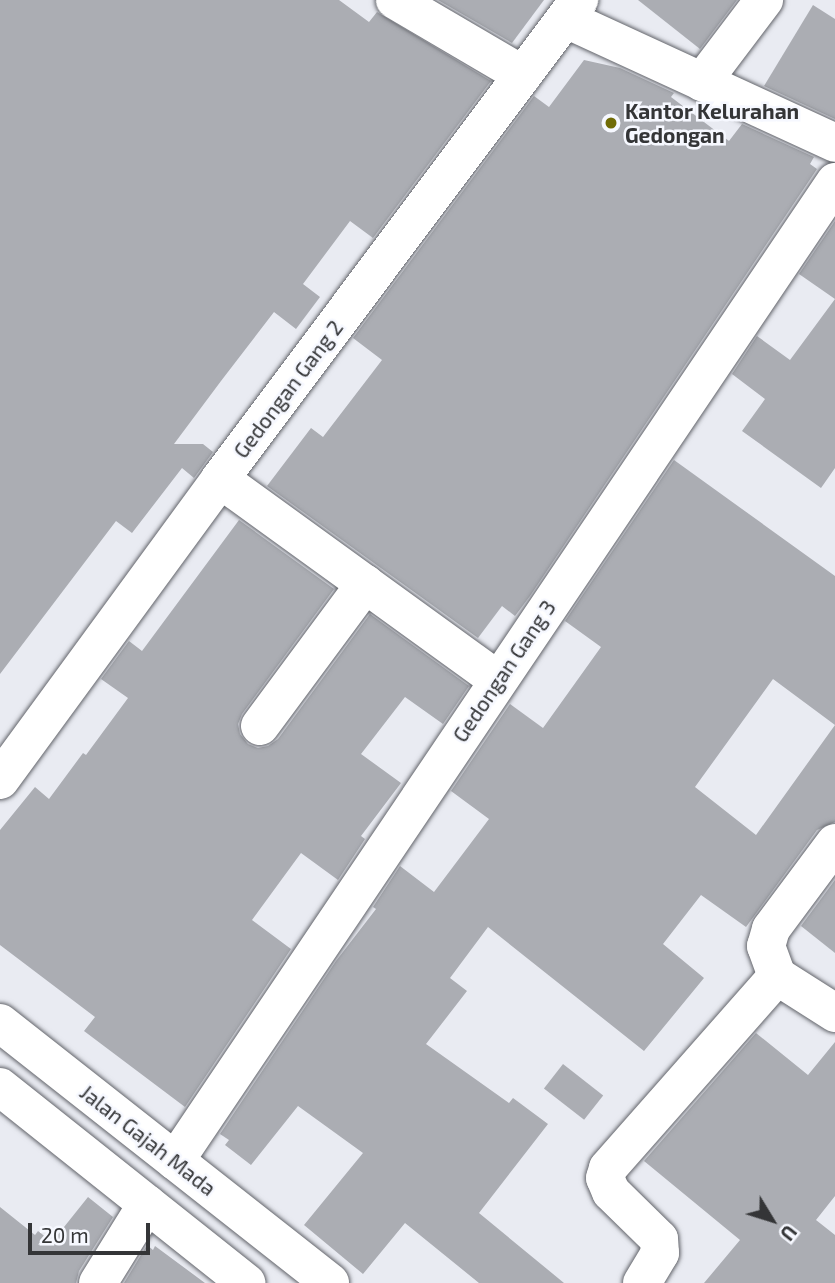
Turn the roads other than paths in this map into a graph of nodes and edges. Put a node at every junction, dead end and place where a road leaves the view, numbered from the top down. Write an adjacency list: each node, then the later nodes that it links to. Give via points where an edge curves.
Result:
1 (395, 0): 4 (street)
2 (764, 0): 5 (street)
3 (573, 10): 4 (street, Gedongan Gang 2); 5 (street)
4 (523, 75): 8 (street, Gedongan Gang 2)
5 (702, 82): 6 (street)
6 (835, 143)
7 (835, 182): 10 (street, Gedongan Gang 3)
8 (220, 479): 9 (street); 12 (street, Gedongan Gang 2)
9 (365, 584): 10 (street); 11 (street)
10 (498, 680): 18 (street, Gedongan Gang 3)
11 (260, 726)
12 (0, 780)
13 (835, 844): 14 (street, via 767,937)
14 (776, 976): 15 (street); 23 (street, via 608,1168 605,1178 611,1192 659,1239 660,1253)
15 (835, 1013)
16 (0, 1023): 18 (street, Jalan Gajah Mada)
17 (0, 1087): 19 (street)
18 (175, 1161): 22 (street, Jalan Gajah Mada)
19 (147, 1204): 20 (street); 21 (street)
20 (98, 1283)
21 (246, 1283)
22 (330, 1283)
23 (642, 1283)

